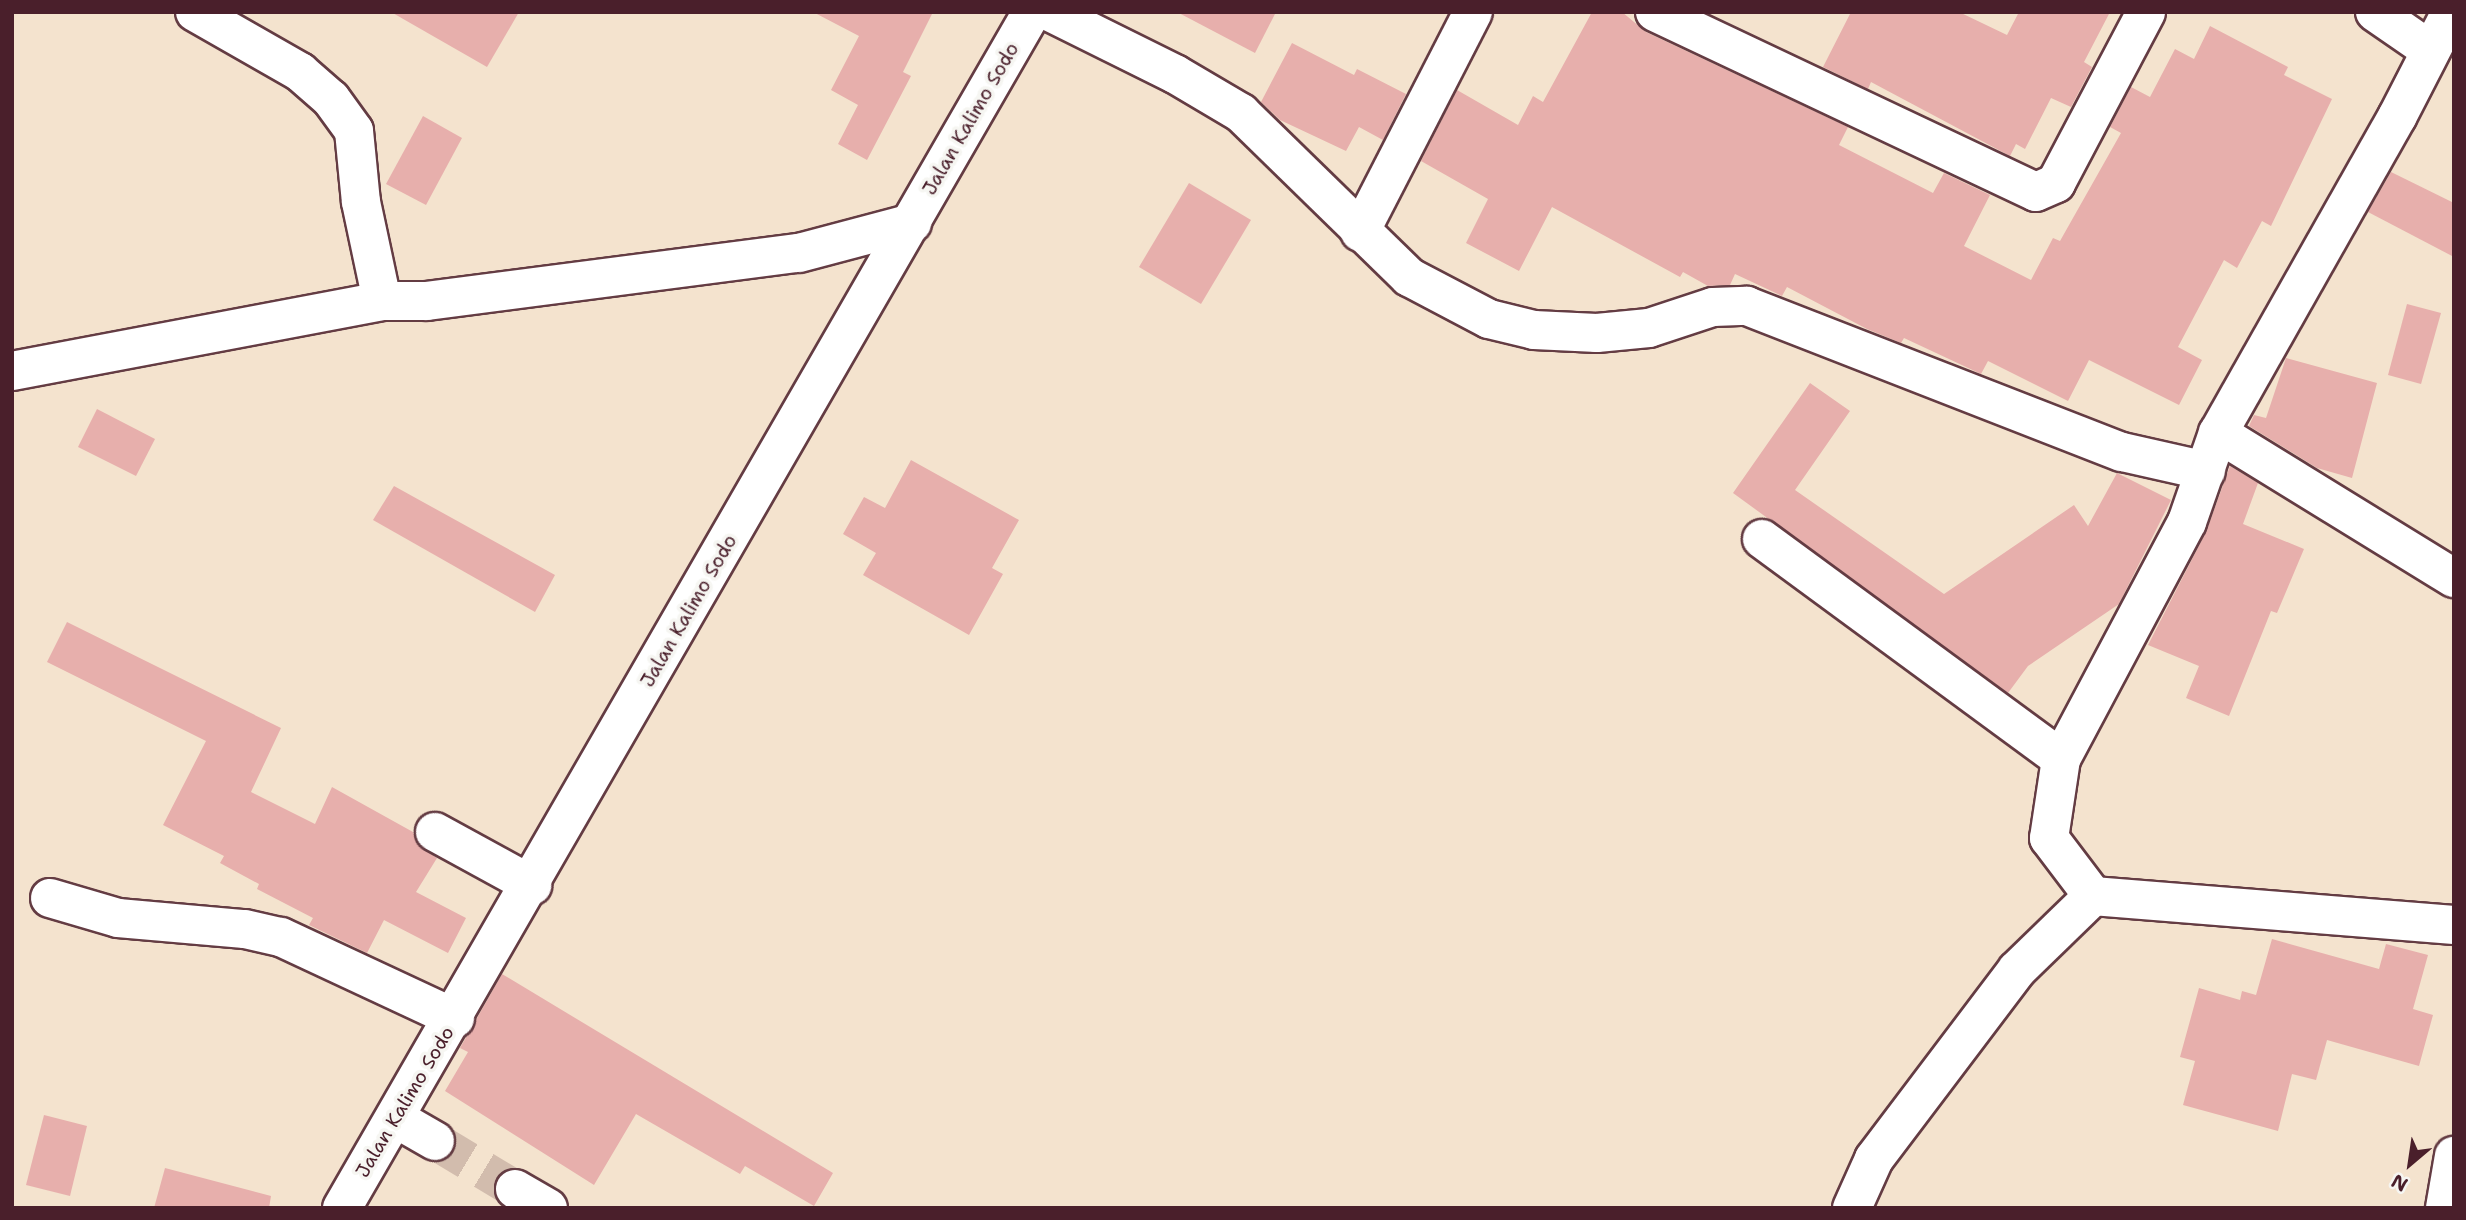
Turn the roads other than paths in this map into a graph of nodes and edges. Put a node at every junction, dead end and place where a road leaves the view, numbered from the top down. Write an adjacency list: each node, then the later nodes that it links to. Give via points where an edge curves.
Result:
1 (195, 12): 12 (street, via 300,72 331,99 354,131 361,202)
2 (1032, 12): 10 (street, Jalan Kalimo Sodo)
3 (1050, 12): 11 (street, via 1175,74 1241,113)
4 (1473, 12): 11 (street)
5 (1655, 12): 6 (street, via 2036,192 2056,183)
6 (2146, 12)
7 (2375, 12): 9 (street)
8 (2451, 12): 9 (street)
9 (2430, 50): 14 (street, via 2397,117)
10 (912, 223): 12 (street, via 799,253 427,301); 20 (street, Jalan Kalimo Sodo)
11 (1360, 232): 15 (street, via 1409,277 1489,319 1534,330 1597,333 1649,328 1713,306 1747,306 2122,452)
12 (382, 301): 13 (street)
13 (12, 371)
14 (2218, 433): 15 (street); 17 (street)
15 (2206, 471): 18 (street, via 2187,522)
16 (1762, 539): 18 (street)
17 (2454, 578)
18 (2061, 760): 21 (street, via 2049,838)
19 (435, 832): 20 (street)
20 (532, 885): 24 (street, Jalan Kalimo Sodo)
21 (2093, 895): 23 (street); 31 (street, via 2017,970 1874,1159)
22 (50, 898): 24 (street, via 118,918 245,929 281,937)
23 (2454, 925)
24 (455, 1018): 25 (street, Jalan Kalimo Sodo)
25 (395, 1118): 26 (street); 29 (street, Jalan Kalimo Sodo)
26 (435, 1141)
27 (2454, 1156): 32 (street)
28 (515, 1188): 30 (street)
29 (342, 1208)
30 (548, 1208)
31 (1852, 1208)
32 (2445, 1208)

